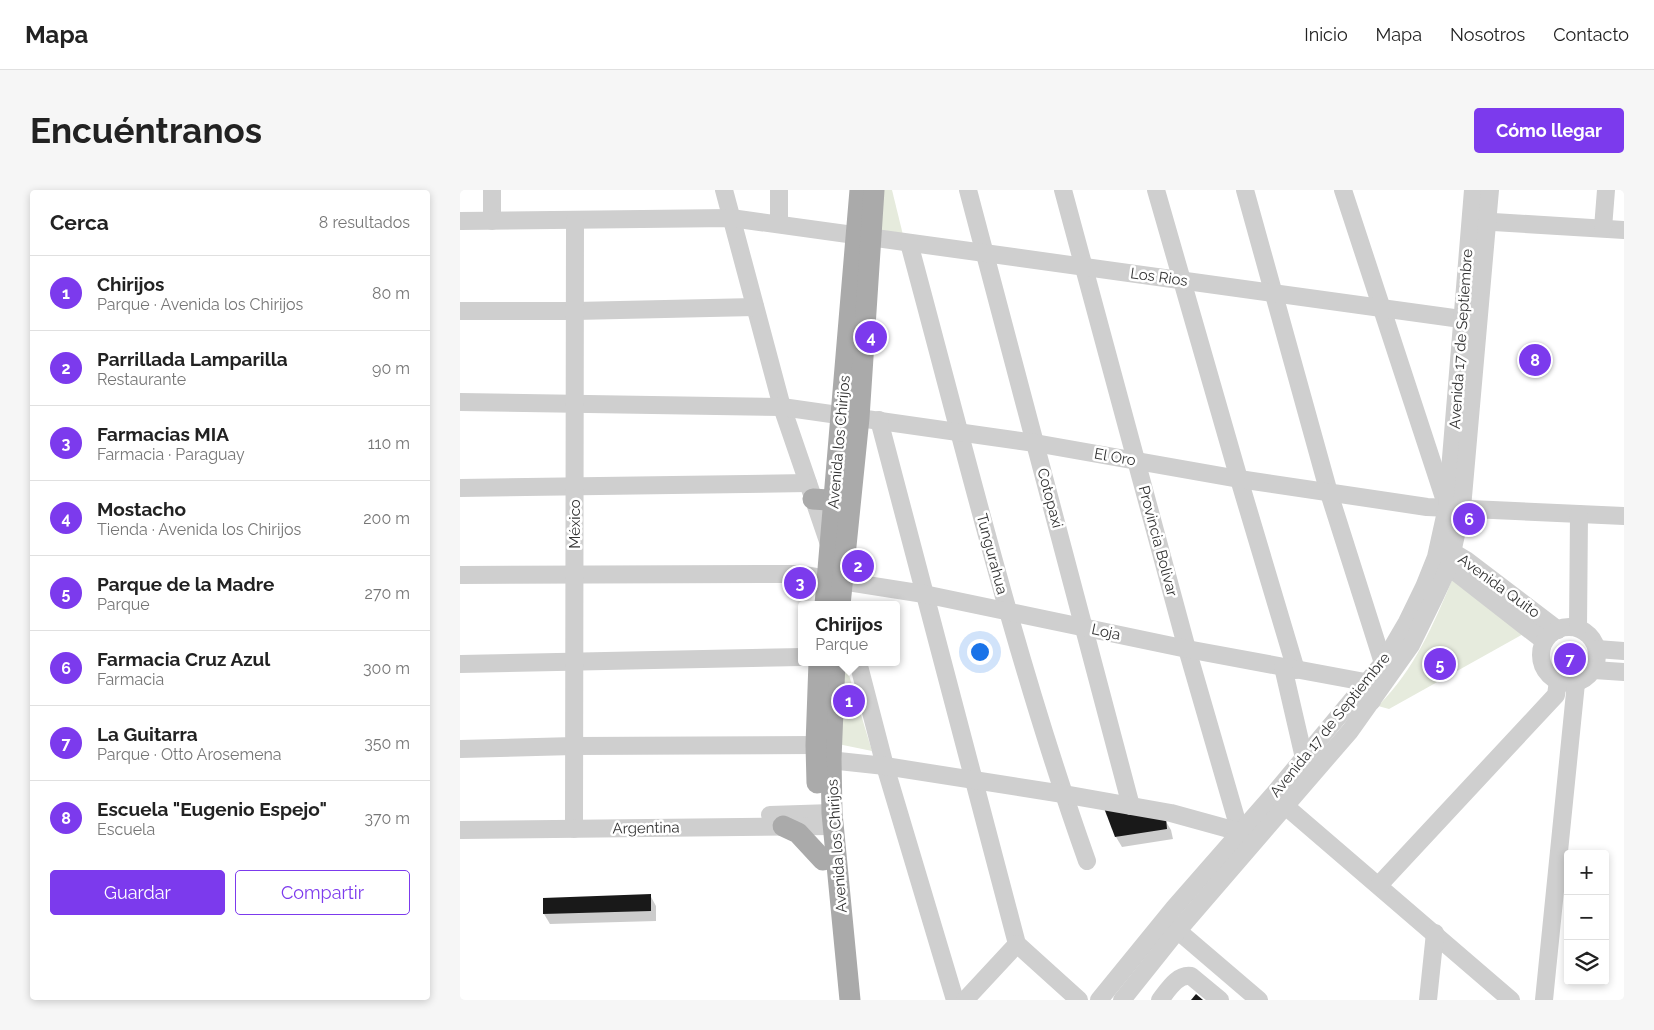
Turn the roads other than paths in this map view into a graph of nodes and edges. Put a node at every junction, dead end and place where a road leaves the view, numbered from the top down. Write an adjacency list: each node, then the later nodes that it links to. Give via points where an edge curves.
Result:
1 (492, 190): 17 (street)
2 (724, 190): 14 (street)
3 (779, 190): 19 (street)
4 (860, 190): 22 (main road, Avenida los Chirijos)
5 (874, 190): 22 (main road, Avenida los Chirijos)
6 (968, 190): 24 (street, Cotopaxi)
7 (1063, 190): 25 (street, Provincia Bolivar)
8 (1156, 190): 26 (street)
9 (1245, 190): 27 (street)
10 (1343, 190): 29 (street)
11 (1473, 190): 18 (street, Avenida 17 de Septiembre)
12 (1490, 190): 18 (street, Avenida 17 de Septiembre)
13 (1606, 190): 20 (street)
14 (731, 218): 15 (street, Los Rios); 19 (street, Los Rios); 28 (street)
15 (575, 220): 17 (street, Los Rios); 31 (street, México)
16 (460, 221): 17 (street, Los Rios)
17 (492, 221)
18 (1479, 221): 20 (street); 32 (street, Avenida 17 de Septiembre); 46 (street, Avenida 17 de Septiembre)
19 (779, 224): 22 (street, Los Rios)
20 (1603, 228): 21 (street)
21 (1624, 230)
22 (864, 237): 23 (street, Los Rios); 36 (main road, Avenida los Chirijos)
23 (909, 243): 24 (street, Los Rios); 37 (street, Tungurahua)
24 (985, 254): 25 (street, Los Rios); 38 (street, Cotopaxi)
25 (1084, 267): 26 (street, Los Rios); 39 (street, Provincia Bolivar)
26 (1182, 281): 27 (street, Los Rios); 40 (street)
27 (1275, 293): 29 (street, Los Rios); 44 (street)
28 (755, 307): 31 (street); 35 (street)
29 (1380, 308): 32 (street, Los Rios); 46 (street)
30 (460, 310): 31 (street)
31 (575, 311): 34 (street, México)
32 (1462, 319): 46 (street, Avenida 17 de Septiembre)
33 (460, 402): 34 (street, El Oro)
34 (575, 402): 35 (street, El Oro); 41 (street, México)
35 (782, 407): 36 (street, El Oro); 43 (street)
36 (860, 418): 37 (street, El Oro); 45 (main road, Avenida los Chirijos); 53 (street); 54 (main road, Avenida los Chirijos)
37 (960, 432): 38 (street, El Oro); 55 (street, Tungurahua)
38 (1035, 443): 39 (street, El Oro); 56 (street, Cotopaxi)
39 (1136, 461): 40 (street, El Oro); 60 (street, Provincia Bolivar)
40 (1238, 479): 44 (street, El Oro); 70 (street)
41 (575, 487): 42 (street); 43 (street); 52 (street, México)
42 (460, 488)
43 (810, 491): 45 (main road, via 828,500); 49 (street)
44 (1329, 492): 46 (street, El Oro, via 1428,507); 65 (street)
45 (835, 494): 49 (main road, Avenida los Chirijos)
46 (1455, 507): 47 (street, El Oro); 50 (street, Avenida 17 de Septiembre)
47 (1579, 514): 48 (street, El Oro); 57 (street)
48 (1624, 516)
49 (830, 548): 54 (main road, Avenida los Chirijos)
50 (1444, 555): 58 (street, Avenida Quito); 59 (street, Avenida Quito); 65 (street, Avenida 17 de Septiembre); 76 (street, Avenida 17 de Septiembre, via 1411,645)
51 (460, 574): 52 (street, Loja)
52 (575, 574): 54 (street, Loja, via 797,574); 64 (street, México)
53 (924, 594): 54 (street, Loja); 55 (street, Loja); 82 (street)
54 (837, 595)
55 (1008, 612): 56 (street, Loja); 83 (street, Tungurahua)
56 (1086, 628): 60 (street, Loja); 85 (street, Cotopaxi)
57 (1578, 628): 58 (street); 61 (street, via 1588,634)
58 (1558, 630): 59 (street)
59 (1544, 642): 73 (street, via 1541,650 1544,669)
60 (1187, 649): 70 (street, Loja); 91 (street, Provincia Bolivar)
61 (1597, 649): 62 (street); 71 (street)
62 (1624, 651)
63 (798, 657): 64 (street)
64 (575, 661): 66 (street); 77 (street, México)
65 (1383, 663): 74 (street, Avenida 17 de Septiembre)
66 (460, 664)
67 (819, 666): 79 (main road, Avenida los Chirijos)
68 (834, 666): 79 (main road, Avenida los Chirijos)
69 (859, 666): 81 (street)
70 (1289, 669): 74 (street, Loja); 80 (street)
71 (1594, 670): 72 (street); 75 (street)
72 (1624, 672)
73 (1558, 681): 75 (street); 94 (street, via 1556,694)
74 (1365, 682): 76 (street); 80 (street, Avenida 17 de Septiembre)
75 (1576, 683): 111 (street)
76 (1372, 700): 84 (street, Avenida 17 de Septiembre, via 1350,731)
77 (574, 746): 78 (street); 79 (street); 88 (street, México)
78 (460, 749)
79 (821, 754): 81 (street); 87 (main road, Avenida los Chirijos)
80 (1304, 758): 84 (street, Avenida 17 de Septiembre)
81 (885, 766): 82 (street); 101 (street)
82 (974, 780): 83 (street); 98 (street)
83 (1063, 794): 85 (street); 93 (street, Tungurahua)
84 (1279, 801): 91 (street, Avenida 17 de Septiembre); 94 (street); 96 (street, Avenida 17 de Septiembre)
85 (1131, 806): 91 (street)
86 (460, 820): 88 (street, Argentina)
87 (826, 820): 88 (street, Argentina); 89 (street, Argentina); 92 (main road, Avenida los Chirijos); 100 (main road, Avenida los Chirijos)
88 (574, 824): 89 (street, Argentina); 90 (street, Argentina)
89 (782, 826): 92 (main road, via 798,833)
90 (460, 830)
91 (1240, 832): 95 (street, Avenida 17 de Septiembre)
92 (822, 860): 99 (main road, Avenida los Chirijos)
93 (1087, 861)
94 (1379, 885): 97 (street)
95 (1164, 920): 96 (street); 104 (street, Avenida 17 de Septiembre)
96 (1178, 930): 105 (street, Avenida 17 de Septiembre); 108 (street)
97 (1435, 933): 109 (street); 110 (street)
98 (1016, 944): 102 (street); 103 (street)
99 (836, 1000)
100 (850, 1000)
101 (955, 1000)
102 (965, 1000)
103 (1079, 1000)
104 (1099, 1000)
105 (1122, 1000)
106 (1160, 1000): 107 (street, via 1180,977 1186,975)
107 (1220, 1000)
108 (1259, 1000)
109 (1428, 1000)
110 (1511, 1000)
111 (1544, 1000)

